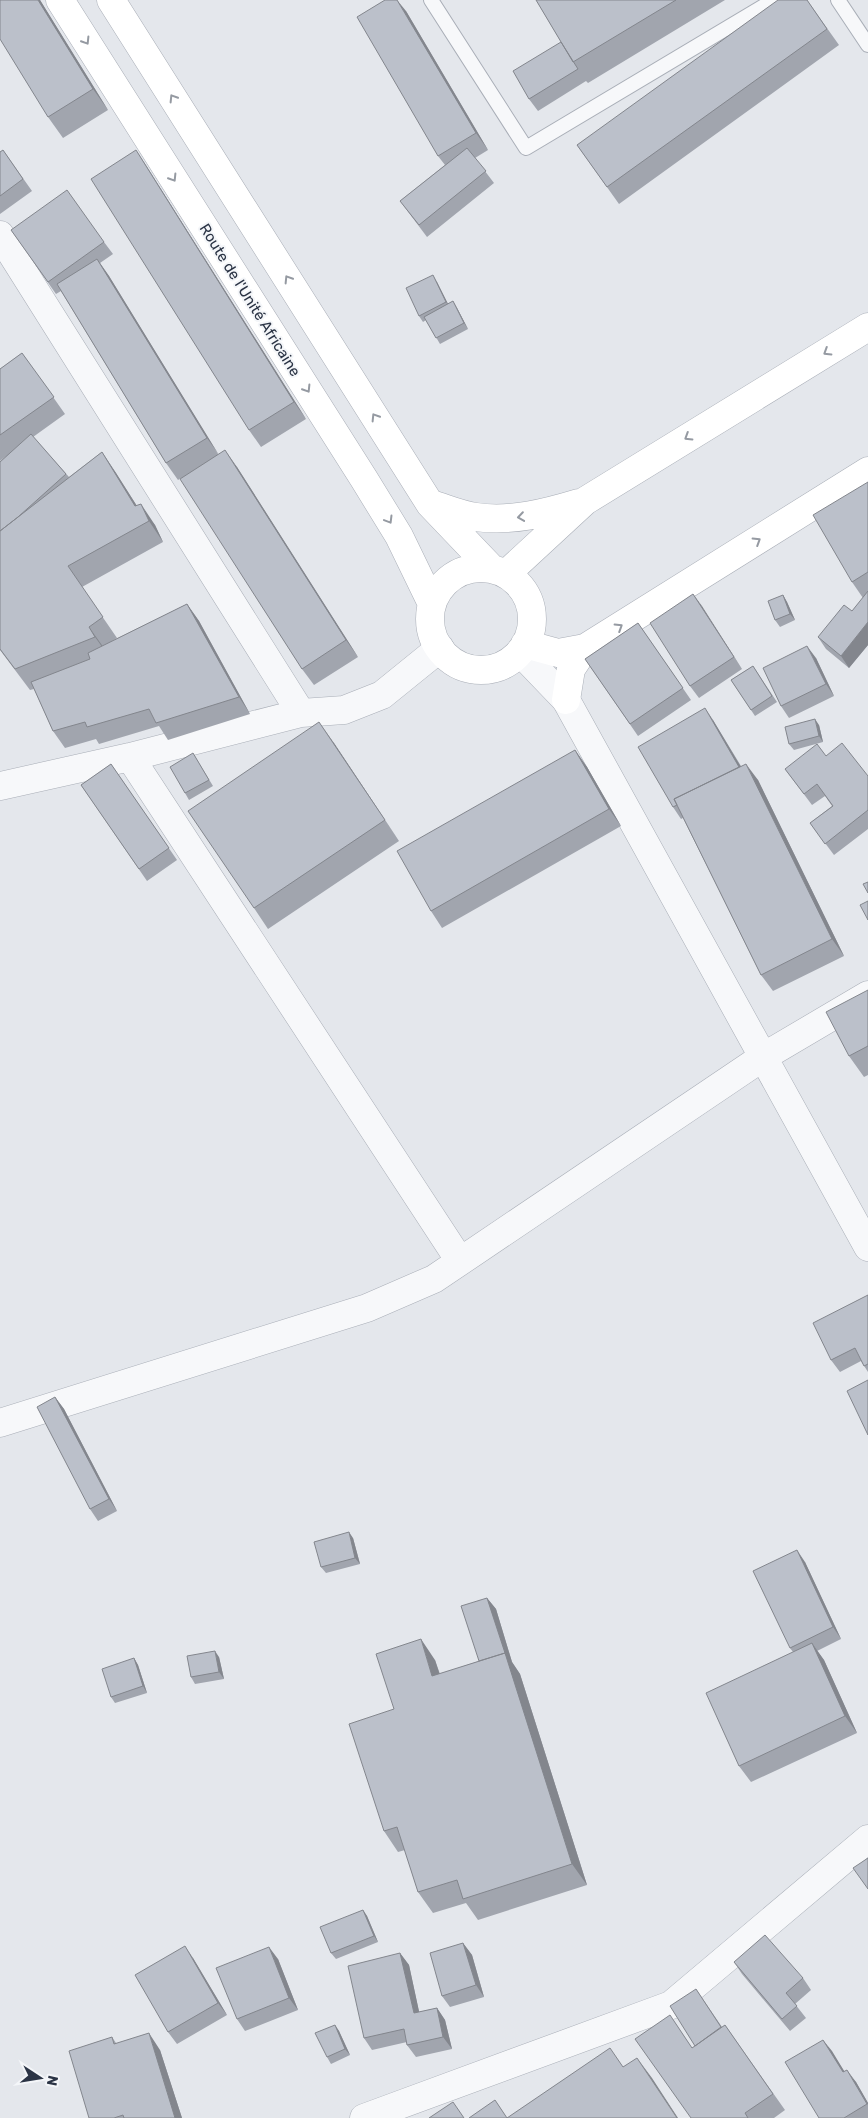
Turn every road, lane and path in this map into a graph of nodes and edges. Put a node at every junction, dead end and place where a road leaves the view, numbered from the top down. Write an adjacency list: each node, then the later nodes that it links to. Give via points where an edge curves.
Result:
1 (60, 0): 8 (main road, Route de l'Unité Africaine, one-way to 8)
2 (110, 0): 7 (main road, one-way to 2)
3 (431, 0): 4 (lane, via 526,148)
4 (774, 0)
5 (838, 0): 6 (lane)
6 (868, 45)
7 (192, 128): 8 (main road); 13 (main road, one-way to 7)
8 (156, 151): 15 (main road, Route de l'Unité Africaine, one-way to 15, via 389,519)
9 (0, 235): 20 (street)
10 (868, 326): 12 (main road, one-way to 12)
11 (868, 471): 18 (main road, one-way to 11)
12 (585, 501): 13 (main road, one-way to 13, via 546,513 508,518 475,517); 14 (main road)
13 (430, 504): 14 (main road)
14 (499, 571): 15 (main road, via 462,571 444,585); 17 (main road, via 519,584 528,597 531,629)
15 (432, 604): 16 (main road, via 430,619)
16 (440, 648): 17 (main road, via 450,660 479,670 508,662); 20 (street, via 382,695 344,710)
17 (522, 648): 18 (main road, via 558,653); 19 (street)
18 (585, 648): 19 (main road, via 571,669)
19 (566, 700): 24 (street)
20 (301, 713): 21 (street)
21 (130, 757): 22 (street); 26 (street)
22 (0, 786)
23 (868, 995): 24 (street)
24 (763, 1057): 25 (street); 26 (street)
25 (868, 1247)
26 (460, 1261): 27 (street, via 434,1279 366,1308)
27 (0, 1423)
28 (868, 1839): 29 (street, via 671,2005)
29 (364, 2118)

